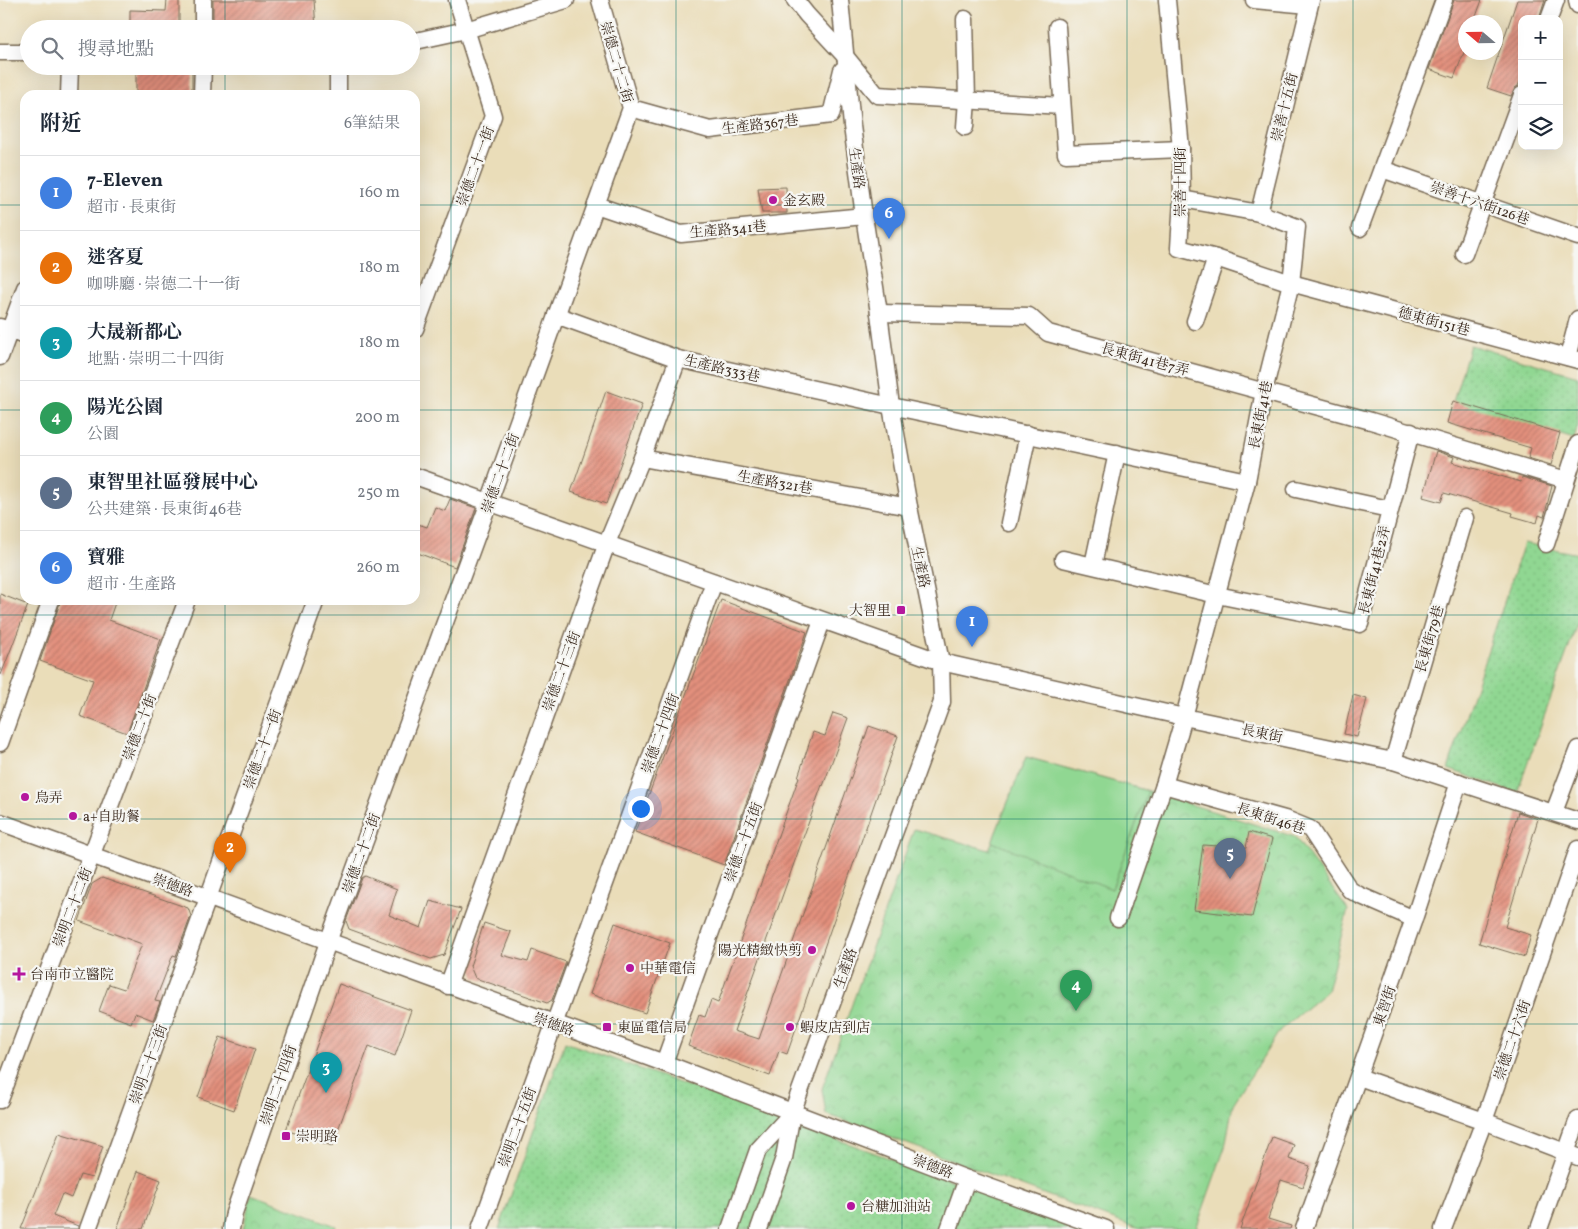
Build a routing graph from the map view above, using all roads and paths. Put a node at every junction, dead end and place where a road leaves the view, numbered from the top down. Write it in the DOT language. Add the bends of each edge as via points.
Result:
graph roads {
  1 [pos="203,0"];
  2 [pos="457,0"];
  3 [pos="566,0"];
  4 [pos="600,0"];
  5 [pos="795,0"];
  6 [pos="840,0"];
  7 [pos="1167,0"];
  8 [pos="1254,0"];
  9 [pos="1444,0"];
  10 [pos="1556,0"];
  11 [pos="1577,0"];
  12 [pos="1310,3"];
  13 [pos="1578,5"];
  14 [pos="1550,15"];
  15 [pos="965,19"];
  16 [pos="203,20"];
  17 [pos="1057,27"];
  18 [pos="466,30"];
  19 [pos="420,40"];
  20 [pos="0,52"];
  21 [pos="20,52"];
  22 [pos="845,56"];
  23 [pos="70,75"];
  24 [pos="202,75"];
  25 [pos="338,75"];
  26 [pos="70,90"];
  27 [pos="202,90"];
  28 [pos="338,90"];
  29 [pos="968,100"];
  30 [pos="1518,105"];
  31 [pos="1062,106"];
  32 [pos="631,108"];
  33 [pos="965,127"];
  34 [pos="1181,149"];
  35 [pos="1382,168"];
  36 [pos="1182,199"];
  37 [pos="1482,204"];
  38 [pos="596,205"];
  39 [pos="1259,213"];
  40 [pos="864,216"];
  41 [pos="1360,228"];
  42 [pos="1578,237"];
  43 [pos="1464,254"];
  44 [pos="1216,258"];
  45 [pos="1290,283"];
  46 [pos="20,305"];
  47 [pos="880,313"];
  48 [pos="420,315"];
  49 [pos="556,315"];
  50 [pos="1578,319"];
  51 [pos="1195,321"];
  52 [pos="12,331"];
  53 [pos="0,357"];
  54 [pos="1573,358"];
  55 [pos="678,359"];
  56 [pos="1264,391"];
  57 [pos="891,406"];
  58 [pos="1411,432"];
  59 [pos="1028,434"];
  60 [pos="1578,444"];
  61 [pos="1117,453"];
  62 [pos="642,458"];
  63 [pos="420,478"];
  64 [pos="1566,480"];
  65 [pos="1247,481"];
  66 [pos="1296,489"];
  67 [pos="489,502"];
  68 [pos="909,507"];
  69 [pos="1389,509"];
  70 [pos="1465,518"];
  71 [pos="1009,523"];
  72 [pos="607,543"];
  73 [pos="1546,544"];
  74 [pos="1063,559"];
  75 [pos="1093,565"];
  76 [pos="714,582"];
  77 [pos="1217,595"];
  78 [pos="49,605"];
  79 [pos="185,605"];
  80 [pos="314,605"];
  81 [pos="822,621"];
  82 [pos="941,662"];
  83 [pos="1184,717"];
  84 [pos="0,743"];
  85 [pos="1578,749"];
  86 [pos="1393,760"];
  87 [pos="1574,769"];
  88 [pos="1459,782"];
  89 [pos="1164,785"];
  90 [pos="1554,812"];
  91 [pos="1578,821"];
  92 [pos="0,822"];
  93 [pos="1578,849"];
  94 [pos="92,855"];
  95 [pos="208,898"];
  96 [pos="1118,918"];
  97 [pos="1414,919"];
  98 [pos="328,942"];
  99 [pos="448,986"];
  100 [pos="555,1024"];
  101 [pos="664,1063"];
  102 [pos="1359,1077"];
  103 [pos="0,1100"];
  104 [pos="792,1112"];
  105 [pos="1578,1119"];
  106 [pos="1484,1121"];
  107 [pos="1572,1155"];
  108 [pos="967,1179"];
  109 [pos="232,1221"];
  110 [pos="88,1229"];
  111 [pos="226,1229"];
  112 [pos="480,1229"];
  113 [pos="730,1229"];
  114 [pos="760,1229"];
  115 [pos="949,1229"];
  116 [pos="1106,1229"];
  117 [pos="1304,1229"];
  118 [pos="1443,1229"];
  119 [pos="1539,1229"];
  1 -- 16 [label="street"];
  2 -- 18 [label="street, 崇德二十一街"];
  3 -- 18 [label="street"];
  4 -- 32 [label="street, 崇德二十二街"];
  5 -- 22 [label="street"];
  6 -- 22 [label="street, 生產路"];
  7 -- 34 [label="street, 崇善十四街"];
  8 -- 12 [label="street"];
  9 -- 35 [label="street"];
  10 -- 14 [label="street"];
  11 -- 13 [label="street"];
  12 -- 39 [label="street, 崇善十五街"];
  15 -- 29 [label="street"];
  17 -- 31 [label="street"];
  18 -- 19 [label="street"];
  18 -- 48 [label="street, 崇德二十一街" via="493,116"];
  20 -- 21 [label="street"];
  22 -- 29 [label="street" via="878,95"];
  22 -- 32 [label="street, 生產路367巷" via="831,115 710,130"];
  22 -- 40 [label="street, 生產路"];
  23 -- 26 [label="street"];
  24 -- 27 [label="street"];
  25 -- 28 [label="street"];
  29 -- 31 [label="street"];
  29 -- 33 [label="street"];
  30 -- 37 [label="street"];
  31 -- 34 [label="street" via="1066,154"];
  32 -- 38 [label="street, 崇德二十二街"];
  34 -- 36 [label="street, 崇善十四街"];
  35 -- 37 [label="street, 崇善十六街126巷"];
  35 -- 41 [label="street"];
  36 -- 39 [label="street, 長東街41巷"];
  36 -- 44 [label="street, 崇善十四街" via="1179,248"];
  37 -- 42 [label="street, 崇善十六街126巷"];
  37 -- 43 [label="street"];
  38 -- 40 [label="street, 生產路341巷" via="681,234"];
  38 -- 49 [label="street, 崇德二十二街"];
  39 -- 45 [label="street, 長東街41巷" via="1297,227"];
  40 -- 47 [label="street, 生產路"];
  44 -- 45 [label="street, 崇善十四街"];
  44 -- 51 [label="street"];
  45 -- 54 [label="street, 德東街151巷"];
  45 -- 56 [label="street, 長東街41巷"];
  46 -- 52 [label="street"];
  47 -- 56 [label="street, 長東街41巷7弄" via="1029,316 1048,333"];
  47 -- 57 [label="street, 生產路"];
  49 -- 55 [label="street, 生產路333巷"];
  49 -- 67 [label="street, 崇德二十二街"];
  50 -- 54 [label="street"];
  52 -- 53 [label="street"];
  55 -- 57 [label="street, 生產路333巷"];
  55 -- 62 [label="street, 崇德二十三街"];
  56 -- 58 [label="street, 長東街41巷7弄"];
  56 -- 65 [label="street, 長東街41巷"];
  57 -- 59 [label="street, 生產路333巷"];
  57 -- 68 [label="street, 生產路"];
  58 -- 64 [label="street, 長東街41巷7弄"];
  58 -- 69 [label="street, 長東街41巷2弄"];
  59 -- 61 [label="street, 生產路333巷"];
  59 -- 71 [label="street"];
  60 -- 64 [label="street"];
  61 -- 65 [label="street, 生產路333巷"];
  61 -- 75 [label="street"];
  62 -- 68 [label="street, 生產路321巷"];
  62 -- 72 [label="street, 崇德二十三街"];
  63 -- 67 [label="street, 長東街"];
  64 -- 73 [label="street"];
  65 -- 77 [label="street, 長東街41巷"];
  66 -- 69 [label="street"];
  67 -- 72 [label="street, 長東街"];
  67 -- 98 [label="street, 崇德二十二街"];
  68 -- 82 [label="street, 生產路"];
  69 -- 77 [label="street, 長東街41巷2弄" via="1360,624"];
  70 -- 86 [label="street, 長東街79巷"];
  72 -- 76 [label="street, 長東街"];
  72 -- 99 [label="street, 崇德二十三街"];
  74 -- 75 [label="street"];
  75 -- 77 [label="street"];
  76 -- 81 [label="street, 長東街"];
  76 -- 100 [label="street, 崇德二十四街"];
  77 -- 83 [label="street, 長東街41巷"];
  78 -- 84 [label="street"];
  79 -- 94 [label="street, 崇德二十街"];
  80 -- 95 [label="street, 崇德二十一街"];
  81 -- 82 [label="street, 長東街"];
  81 -- 101 [label="street, 崇德二十五街"];
  82 -- 83 [label="street, 長東街"];
  82 -- 104 [label="street, 生產路" via="942,702"];
  83 -- 86 [label="street, 長東街"];
  83 -- 89 [label="street"];
  85 -- 87 [label="street"];
  86 -- 88 [label="street, 長東街"];
  87 -- 90 [label="street"];
  88 -- 90 [label="street, 長東街"];
  88 -- 97 [label="street, 東智街"];
  89 -- 96 [label="street"];
  89 -- 97 [label="street, 長東街46巷" via="1310,829 1350,890"];
  90 -- 91 [label="street, 長東街"];
  92 -- 94 [label="street, 崇德路"];
  93 -- 106 [label="street, 崇德二十六街"];
  94 -- 95 [label="street, 崇德路"];
  94 -- 103 [label="street, 崇明二十二街"];
  95 -- 98 [label="street, 崇德路"];
  95 -- 110 [label="street, 崇明二十三街"];
  97 -- 102 [label="street, 東智街"];
  98 -- 99 [label="street, 崇德路"];
  98 -- 109 [label="street, 崇明二十四街"];
  99 -- 100 [label="street, 崇德路"];
  100 -- 101 [label="street, 崇德路"];
  100 -- 112 [label="street, 崇明二十五街"];
  101 -- 104 [label="street, 崇德路"];
  102 -- 106 [label="street"];
  102 -- 117 [label="street, 東智街"];
  104 -- 108 [label="street, 崇德路"];
  104 -- 113 [label="street, 生產路" via="758,1150"];
  104 -- 114 [label="street, 生產路" via="784,1158"];
  105 -- 107 [label="street"];
  106 -- 107 [label="street"];
  106 -- 118 [label="street, 崇德二十六街"];
  107 -- 119 [label="street"];
  108 -- 115 [label="street"];
  108 -- 116 [label="street, 崇德路"];
  109 -- 111 [label="street, 崇明二十四街"];
}
